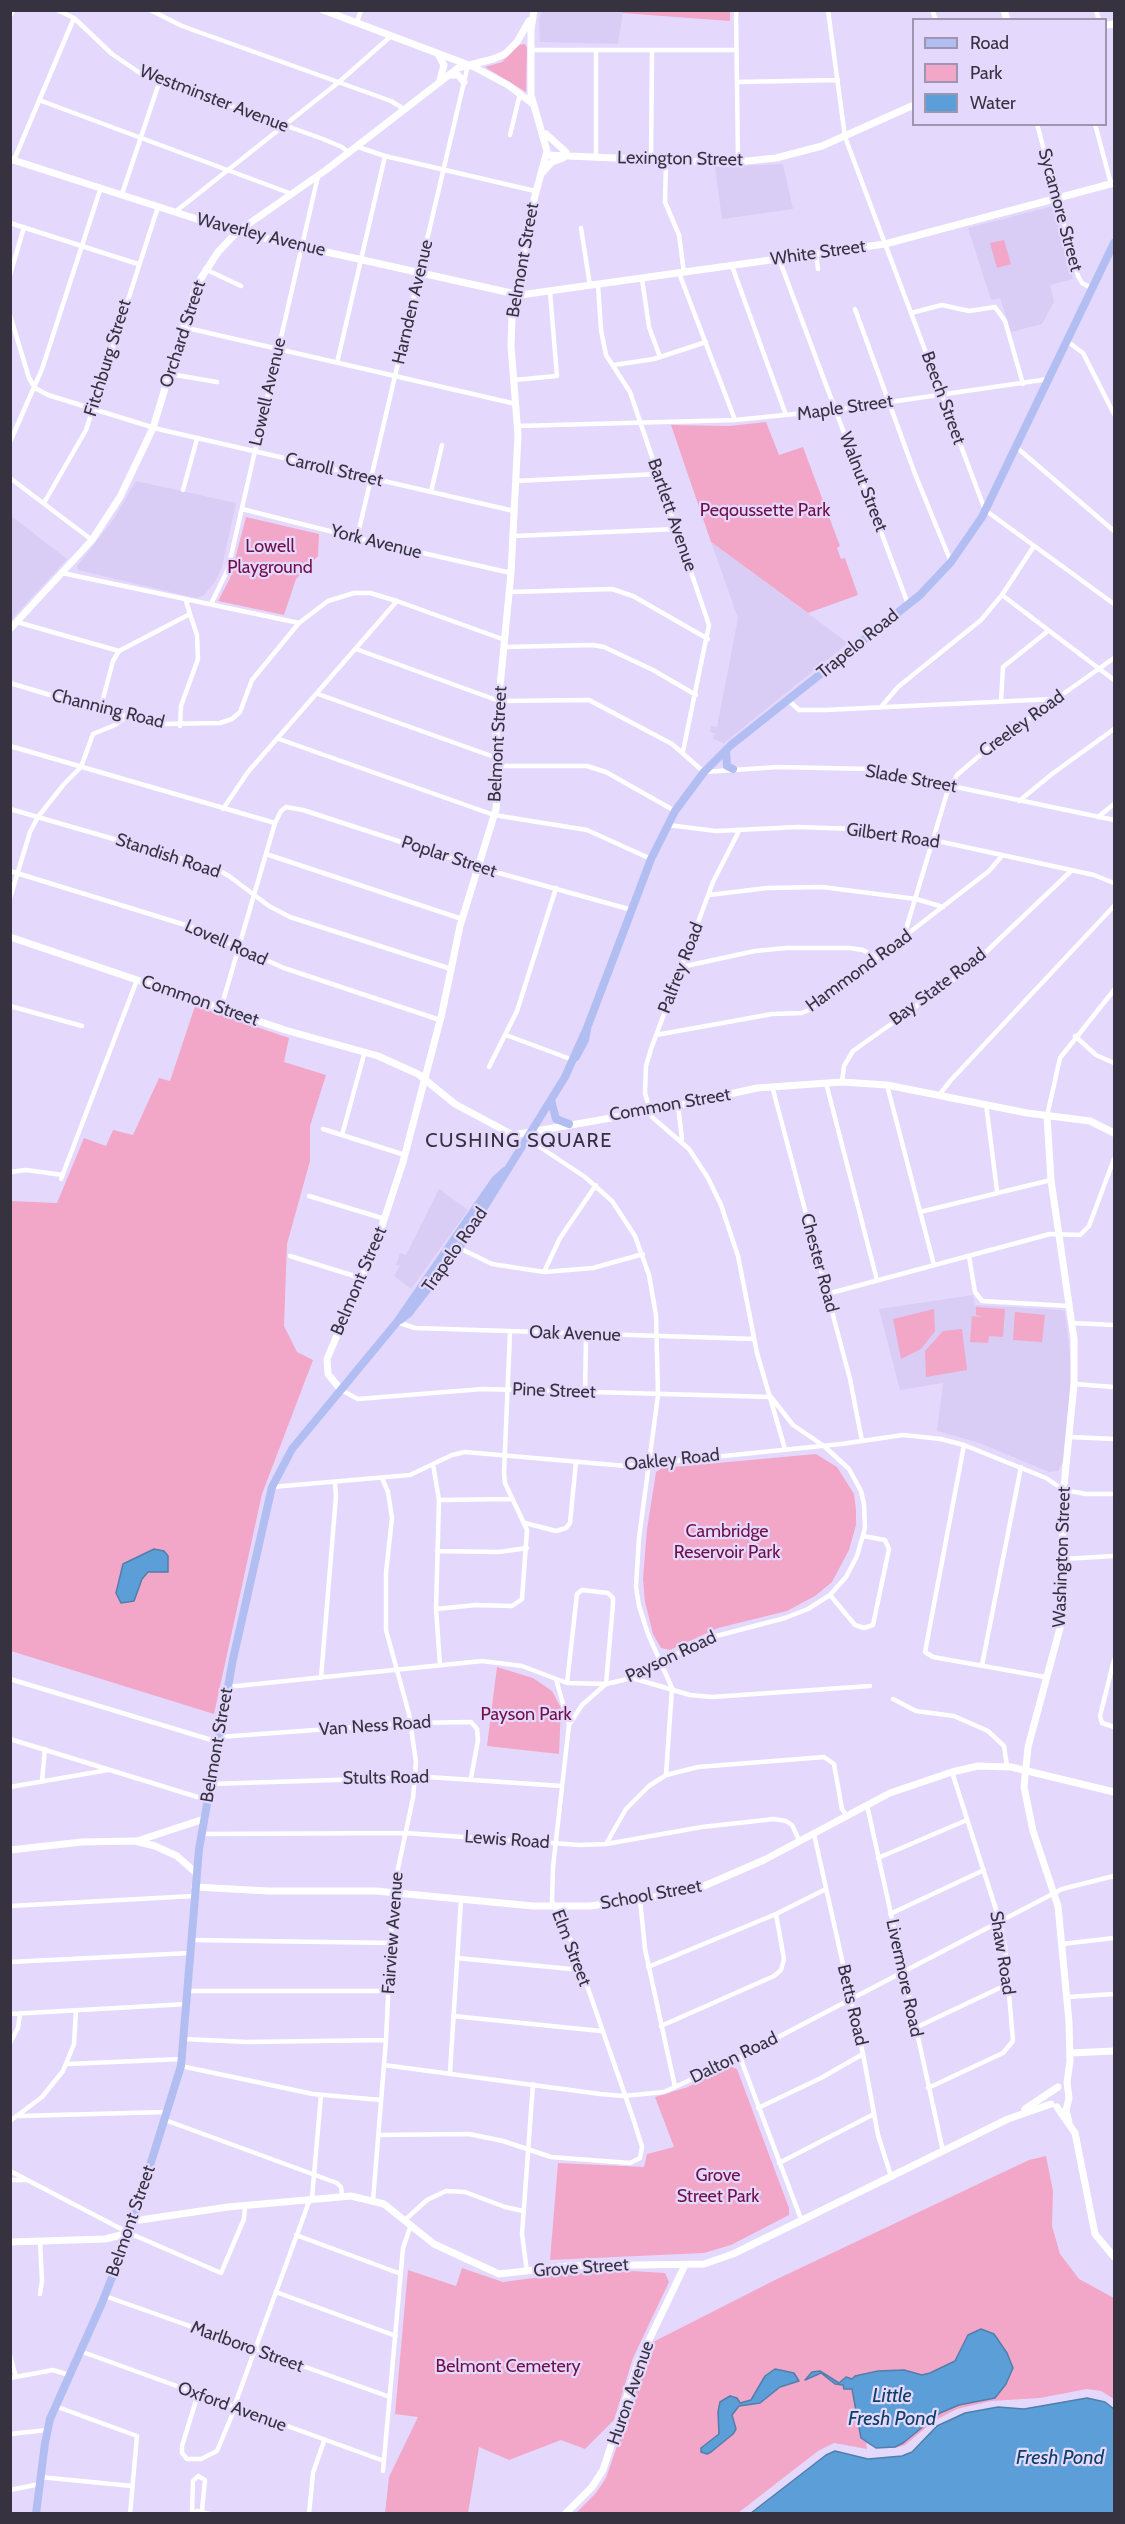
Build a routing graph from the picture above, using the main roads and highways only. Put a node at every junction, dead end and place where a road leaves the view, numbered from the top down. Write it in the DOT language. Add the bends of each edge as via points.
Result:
graph roads {
  1 [pos="1114,243"];
  2 [pos="726,750"];
  3 [pos="733,769"];
  4 [pos="552,1099"];
  5 [pos="569,1124"];
  6 [pos="341,1390"];
  7 [pos="36,2514"];
  1 -- 2 [label="main road, Trapelo Road" via="985,510 951,562 908,604"];
  2 -- 3 [label="main road" via="727,766"];
  2 -- 4 [label="main road, Trapelo Road" via="704,772 668,825 587,1028"];
  4 -- 5 [label="main road" via="554,1117"];
  4 -- 6 [label="main road, Trapelo Road" via="495,1180 456,1246"];
  6 -- 7 [label="main road, Belmont Street" via="292,1449 272,1487 227,1687 207,1800 196,1873 181,2062 129,2233 47,2430"];
}
